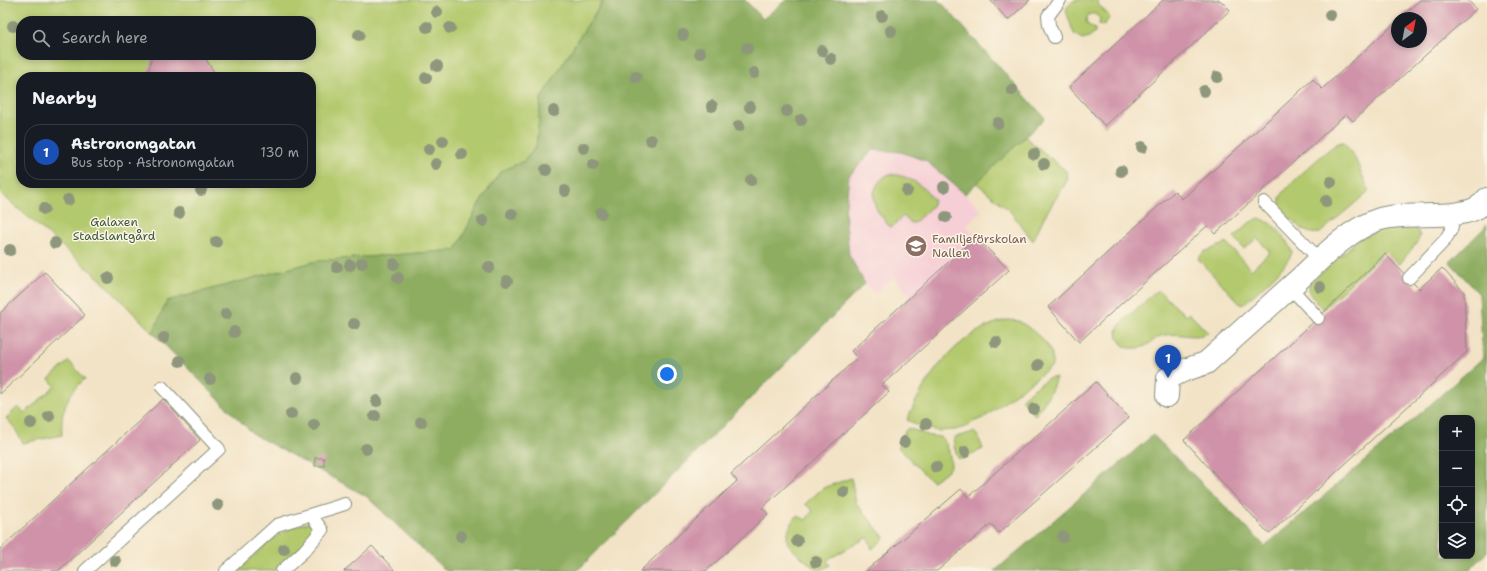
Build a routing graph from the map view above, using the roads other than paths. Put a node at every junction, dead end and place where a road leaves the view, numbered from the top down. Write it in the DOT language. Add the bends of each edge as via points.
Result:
graph roads {
  1 [pos="1060,0"];
  2 [pos="1054,37"];
  3 [pos="1487,198"];
  4 [pos="1264,202"];
  5 [pos="1455,213"];
  6 [pos="1320,260"];
  7 [pos="1409,278"];
  8 [pos="1290,287"];
  9 [pos="1318,318"];
  10 [pos="162,387"];
  11 [pos="1167,396"];
  12 [pos="345,504"];
  13 [pos="311,515"];
  14 [pos="85,571"];
  15 [pos="226,571"];
  16 [pos="282,571"];
  1 -- 2 [label="lane" via="1048,16"];
  3 -- 5 [label="street" via="1481,206 1469,212"];
  4 -- 6 [label="lane"];
  5 -- 6 [label="street" via="1397,216 1378,220 1361,228"];
  5 -- 7 [label="lane" via="1451,230 1445,240"];
  6 -- 8 [label="street"];
  8 -- 9 [label="lane"];
  8 -- 11 [label="street" via="1206,363 1168,378"];
  10 -- 14 [label="lane" via="219,449"];
  12 -- 13 [label="lane"];
  13 -- 15 [label="lane" via="277,525"];
  13 -- 16 [label="lane" via="322,530"];
}
